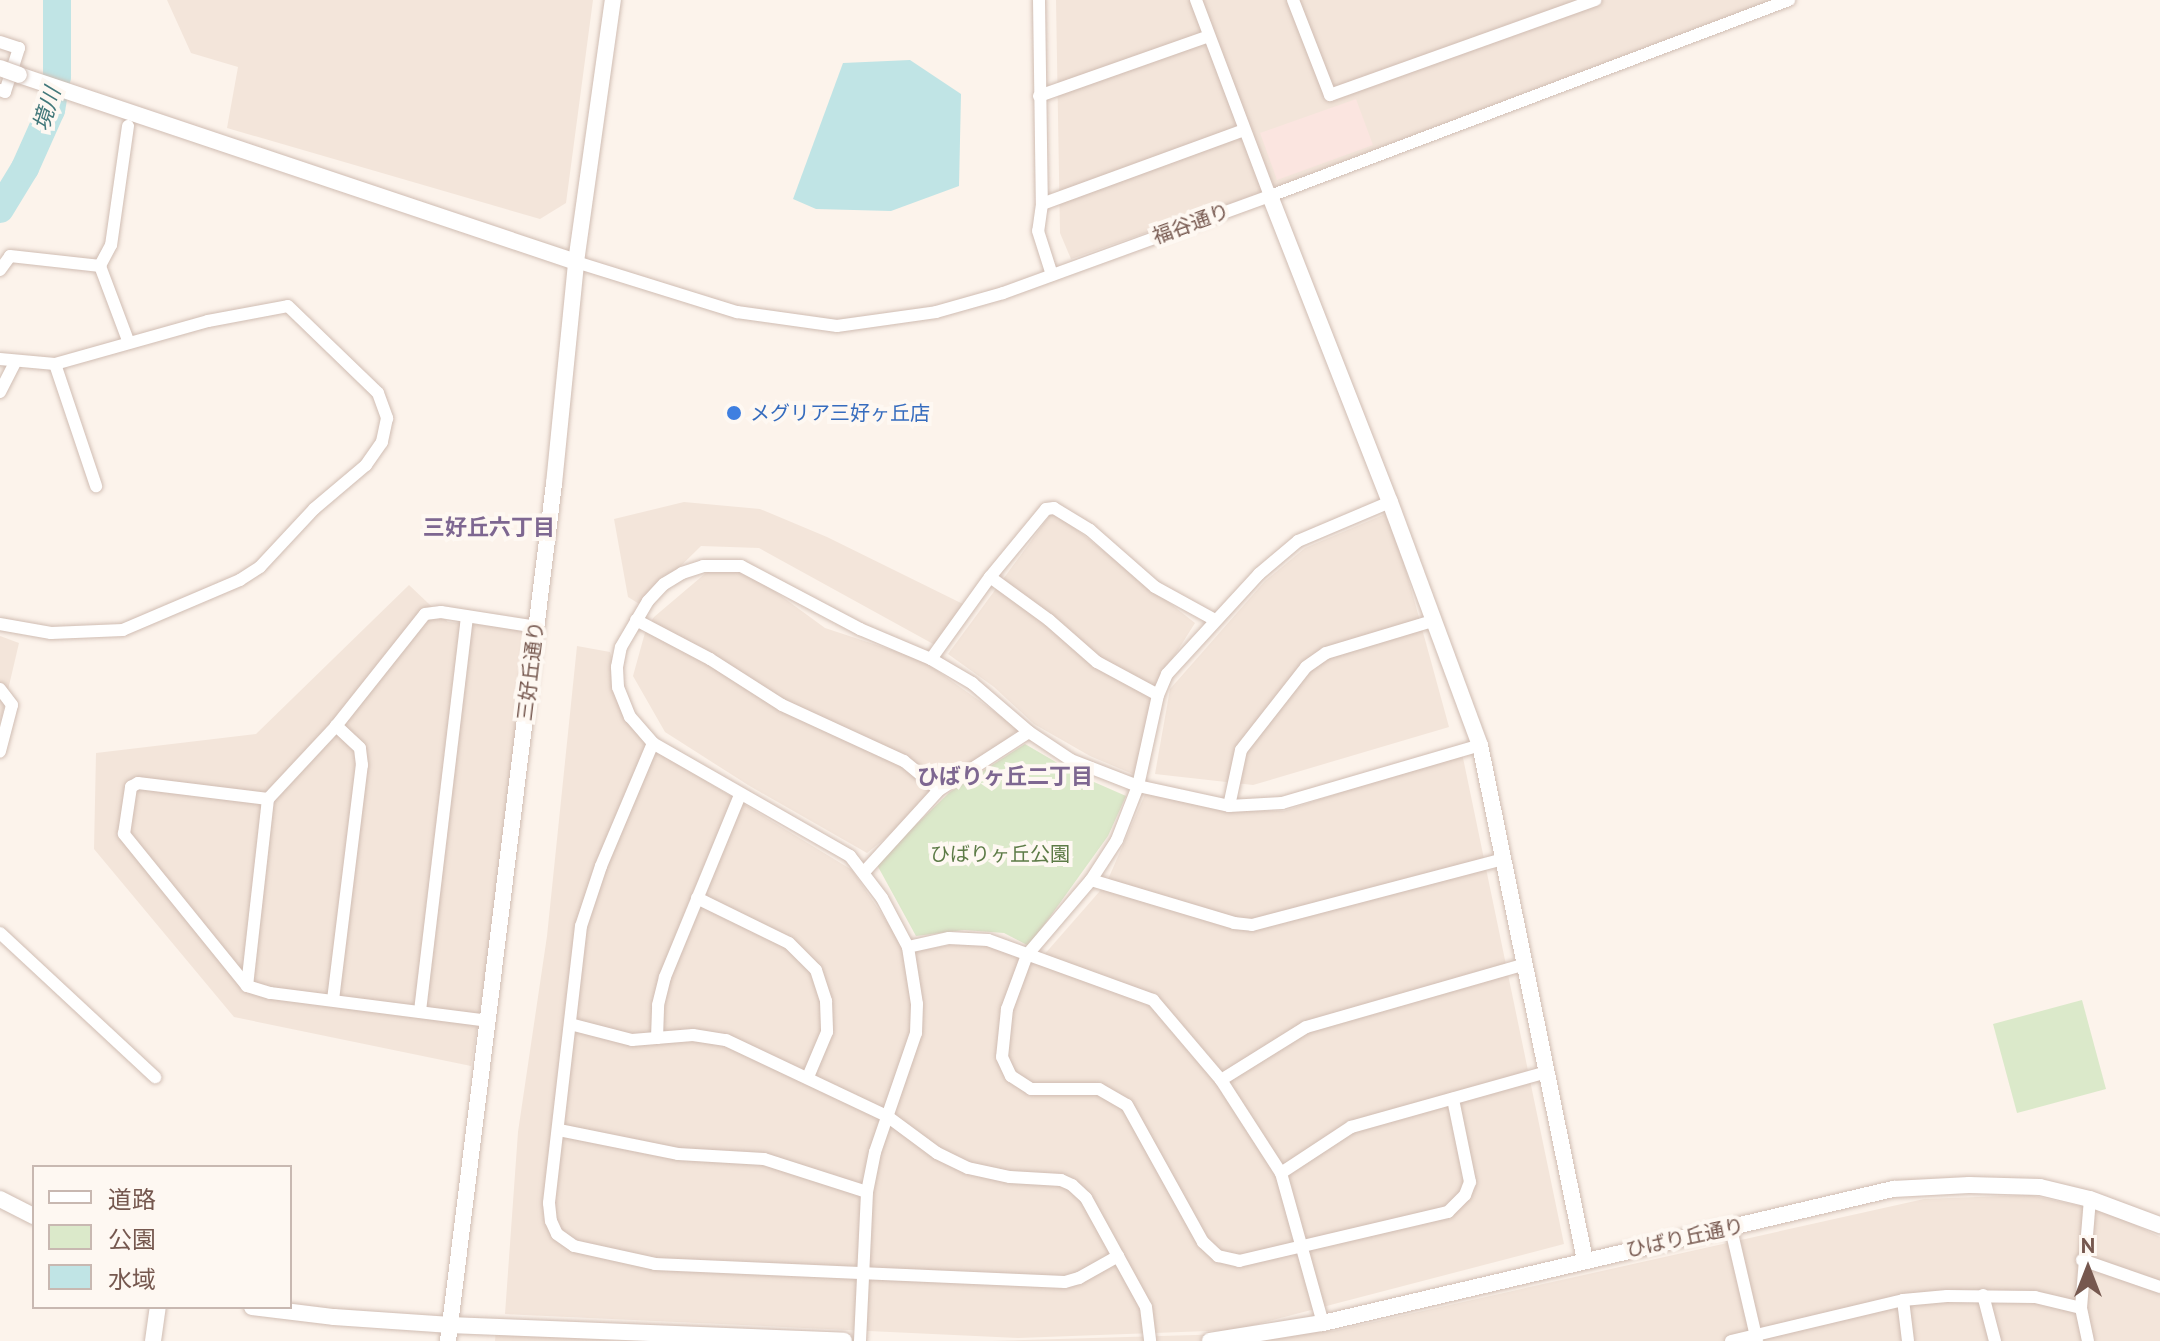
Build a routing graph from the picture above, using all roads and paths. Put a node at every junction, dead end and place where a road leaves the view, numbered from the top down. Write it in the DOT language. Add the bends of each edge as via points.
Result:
graph roads {
  1 [pos="613,0"];
  2 [pos="1039,0"];
  3 [pos="1196,0"];
  4 [pos="1595,0"];
  5 [pos="1789,0"];
  6 [pos="1298,2"];
  7 [pos="1575,4"];
  8 [pos="1209,36"];
  9 [pos="0,42"];
  10 [pos="0,68"];
  11 [pos="0,90"];
  12 [pos="1039,96"];
  13 [pos="128,126"];
  14 [pos="1244,130"];
  15 [pos="1270,196"];
  16 [pos="1042,204"];
  17 [pos="576,262"];
  18 [pos="100,266"];
  19 [pos="0,270"];
  20 [pos="1052,275"];
  21 [pos="129,343"];
  22 [pos="0,359"];
  23 [pos="15,362"];
  24 [pos="55,364"];
  25 [pos="0,392"];
  26 [pos="96,486"];
  27 [pos="1390,502"];
  28 [pos="990,577"];
  29 [pos="467,617"];
  30 [pos="636,620"];
  31 [pos="1215,620"];
  32 [pos="1433,621"];
  33 [pos="0,624"];
  34 [pos="537,627"];
  35 [pos="931,659"];
  36 [pos="0,689"];
  37 [pos="1158,695"];
  38 [pos="336,726"];
  39 [pos="1029,732"];
  40 [pos="653,743"];
  41 [pos="1480,745"];
  42 [pos="0,751"];
  43 [pos="1138,786"];
  44 [pos="939,790"];
  45 [pos="740,795"];
  46 [pos="268,799"];
  47 [pos="1229,806"];
  48 [pos="1503,859"];
  49 [pos="865,871"];
  50 [pos="1091,880"];
  51 [pos="697,898"];
  52 [pos="0,933"];
  53 [pos="908,947"];
  54 [pos="1027,955"];
  55 [pos="1525,964"];
  56 [pos="247,986"];
  57 [pos="333,1000"];
  58 [pos="420,1011"];
  59 [pos="489,1021"];
  60 [pos="570,1024"];
  61 [pos="657,1038"];
  62 [pos="1547,1072"];
  63 [pos="155,1077"];
  64 [pos="808,1077"];
  65 [pos="1221,1080"];
  66 [pos="1453,1099"];
  67 [pos="887,1116"];
  68 [pos="559,1130"];
  69 [pos="1281,1173"];
  70 [pos="867,1192"];
  71 [pos="0,1199"];
  72 [pos="2090,1199"];
  73 [pos="32,1215"];
  74 [pos="2160,1225"];
  75 [pos="1731,1229"];
  76 [pos="1304,1247"];
  77 [pos="1118,1256"];
  78 [pos="1585,1260"];
  79 [pos="2082,1260"];
  80 [pos="864,1274"];
  81 [pos="2160,1287"];
  82 [pos="1983,1295"];
  83 [pos="1903,1300"];
  84 [pos="2081,1308"];
  85 [pos="158,1309"];
  86 [pos="268,1309"];
  87 [pos="1323,1323"];
  88 [pos="450,1333"];
  89 [pos="1757,1338"];
  90 [pos="153,1341"];
  91 [pos="844,1341"];
  92 [pos="860,1341"];
  93 [pos="1150,1341"];
  94 [pos="1210,1341"];
  95 [pos="1731,1341"];
  96 [pos="1908,1341"];
  97 [pos="1995,1341"];
  98 [pos="2088,1341"];
  1 -- 17 [label="street, 三好丘通り"];
  2 -- 12 [label="street"];
  3 -- 8 [label="street"];
  4 -- 7 [label="street"];
  5 -- 15 [label="street, 福谷通り"];
  6 -- 7 [label="street" via="1330,95"];
  8 -- 12 [label="street"];
  8 -- 14 [label="street"];
  9 -- 11 [label="street" via="19,48 5,92"];
  10 -- 17 [label="street, bridge"];
  12 -- 16 [label="street"];
  13 -- 18 [label="street" via="111,245"];
  14 -- 15 [label="street"];
  14 -- 16 [label="street"];
  15 -- 20 [label="street, 福谷通り"];
  15 -- 27 [label="street"];
  16 -- 20 [label="street" via="1038,231"];
  17 -- 20 [label="street, 福谷通り" via="737,312 837,326 936,312"];
  17 -- 34 [label="street, 三好丘通り"];
  18 -- 19 [label="street" via="10,256"];
  18 -- 21 [label="street"];
  21 -- 24 [label="street"];
  21 -- 33 [label="street" via="288,306 378,393 387,418 382,442 366,465 314,509 260,567 216,592 123,630 51,633"];
  22 -- 23 [label="street"];
  23 -- 24 [label="street"];
  23 -- 25 [label="street"];
  24 -- 26 [label="street"];
  27 -- 31 [label="street" via="1298,541"];
  27 -- 32 [label="street"];
  28 -- 31 [label="street" via="1046,509 1054,508 1090,530 1155,587"];
  28 -- 35 [label="street"];
  28 -- 37 [label="street" via="1097,662"];
  29 -- 34 [label="street"];
  29 -- 38 [label="street" via="425,614"];
  29 -- 58 [label="street"];
  30 -- 35 [label="street" via="656,593 682,573 703,566 741,566 860,629"];
  30 -- 40 [label="street" via="621,647 618,687 630,717"];
  30 -- 44 [label="street" via="782,705 904,761"];
  31 -- 37 [label="street" via="1167,674"];
  32 -- 41 [label="street"];
  32 -- 47 [label="street" via="1326,653 1306,667 1241,750"];
  34 -- 59 [label="street, 三好丘通り"];
  35 -- 39 [label="street" via="972,683"];
  36 -- 42 [label="street" via="12,705"];
  37 -- 43 [label="street"];
  38 -- 46 [label="street"];
  38 -- 57 [label="street" via="360,748 362,765"];
  39 -- 43 [label="street" via="1071,760"];
  39 -- 44 [label="street"];
  40 -- 45 [label="street"];
  40 -- 60 [label="street" via="581,926"];
  41 -- 47 [label="street" via="1282,803"];
  41 -- 48 [label="street"];
  43 -- 47 [label="street"];
  43 -- 50 [label="street" via="1111,851"];
  44 -- 49 [label="street"];
  45 -- 49 [label="street" via="827,840"];
  45 -- 51 [label="street"];
  46 -- 56 [label="street"];
  46 -- 56 [label="street" via="138,783 131,787 124,834"];
  48 -- 50 [label="street" via="1252,925"];
  48 -- 55 [label="street"];
  49 -- 53 [label="street"];
  50 -- 54 [label="street"];
  51 -- 61 [label="street" via="660,993"];
  51 -- 64 [label="street" via="789,943 816,970 826,1001 827,1032"];
  52 -- 63 [label="street"];
  53 -- 54 [label="street" via="966,937"];
  53 -- 67 [label="street" via="916,1033"];
  54 -- 65 [label="street" via="1153,1000"];
  54 -- 76 [label="street" via="1007,1009 1002,1057 1011,1076 1031,1089 1099,1089 1127,1105 1198,1234 1218,1256 1239,1261"];
  55 -- 62 [label="street"];
  55 -- 65 [label="street" via="1306,1027"];
  56 -- 57 [label="street"];
  57 -- 58 [label="street"];
  58 -- 59 [label="street"];
  59 -- 88 [label="street, 三好丘通り"];
  60 -- 61 [label="street" via="632,1040"];
  60 -- 68 [label="street"];
  61 -- 64 [label="street" via="693,1035 726,1040"];
  62 -- 66 [label="street"];
  62 -- 78 [label="street"];
  64 -- 67 [label="street"];
  65 -- 69 [label="street"];
  66 -- 69 [label="street" via="1351,1127"];
  66 -- 76 [label="street" via="1470,1176 1458,1203 1437,1215"];
  67 -- 70 [label="street"];
  67 -- 77 [label="street" via="937,1153 968,1168 1072,1185 1086,1198"];
  68 -- 70 [label="street" via="678,1154 764,1159"];
  68 -- 80 [label="street" via="549,1214 557,1234 574,1246 655,1264"];
  69 -- 76 [label="street"];
  70 -- 80 [label="street"];
  71 -- 73 [label="street"];
  72 -- 74 [label="street, ひばり丘通り"];
  72 -- 75 [label="street, ひばり丘通り" via="2040,1187 1893,1189"];
  72 -- 79 [label="street"];
  75 -- 78 [label="street, ひばり丘通り"];
  75 -- 89 [label="street"];
  76 -- 87 [label="street"];
  77 -- 80 [label="street" via="1065,1282"];
  77 -- 93 [label="street" via="1148,1311"];
  78 -- 87 [label="street, ひばり丘通り"];
  79 -- 81 [label="street"];
  79 -- 84 [label="street"];
  80 -- 92 [label="street"];
  82 -- 83 [label="street"];
  82 -- 84 [label="street" via="2035,1297"];
  82 -- 97 [label="street"];
  83 -- 89 [label="street"];
  83 -- 96 [label="street"];
  84 -- 98 [label="street"];
  85 -- 90 [label="street"];
  86 -- 88 [label="street"];
  87 -- 94 [label="street, ひばり丘通り"];
  88 -- 91 [label="street"];
  89 -- 95 [label="street"];
}
